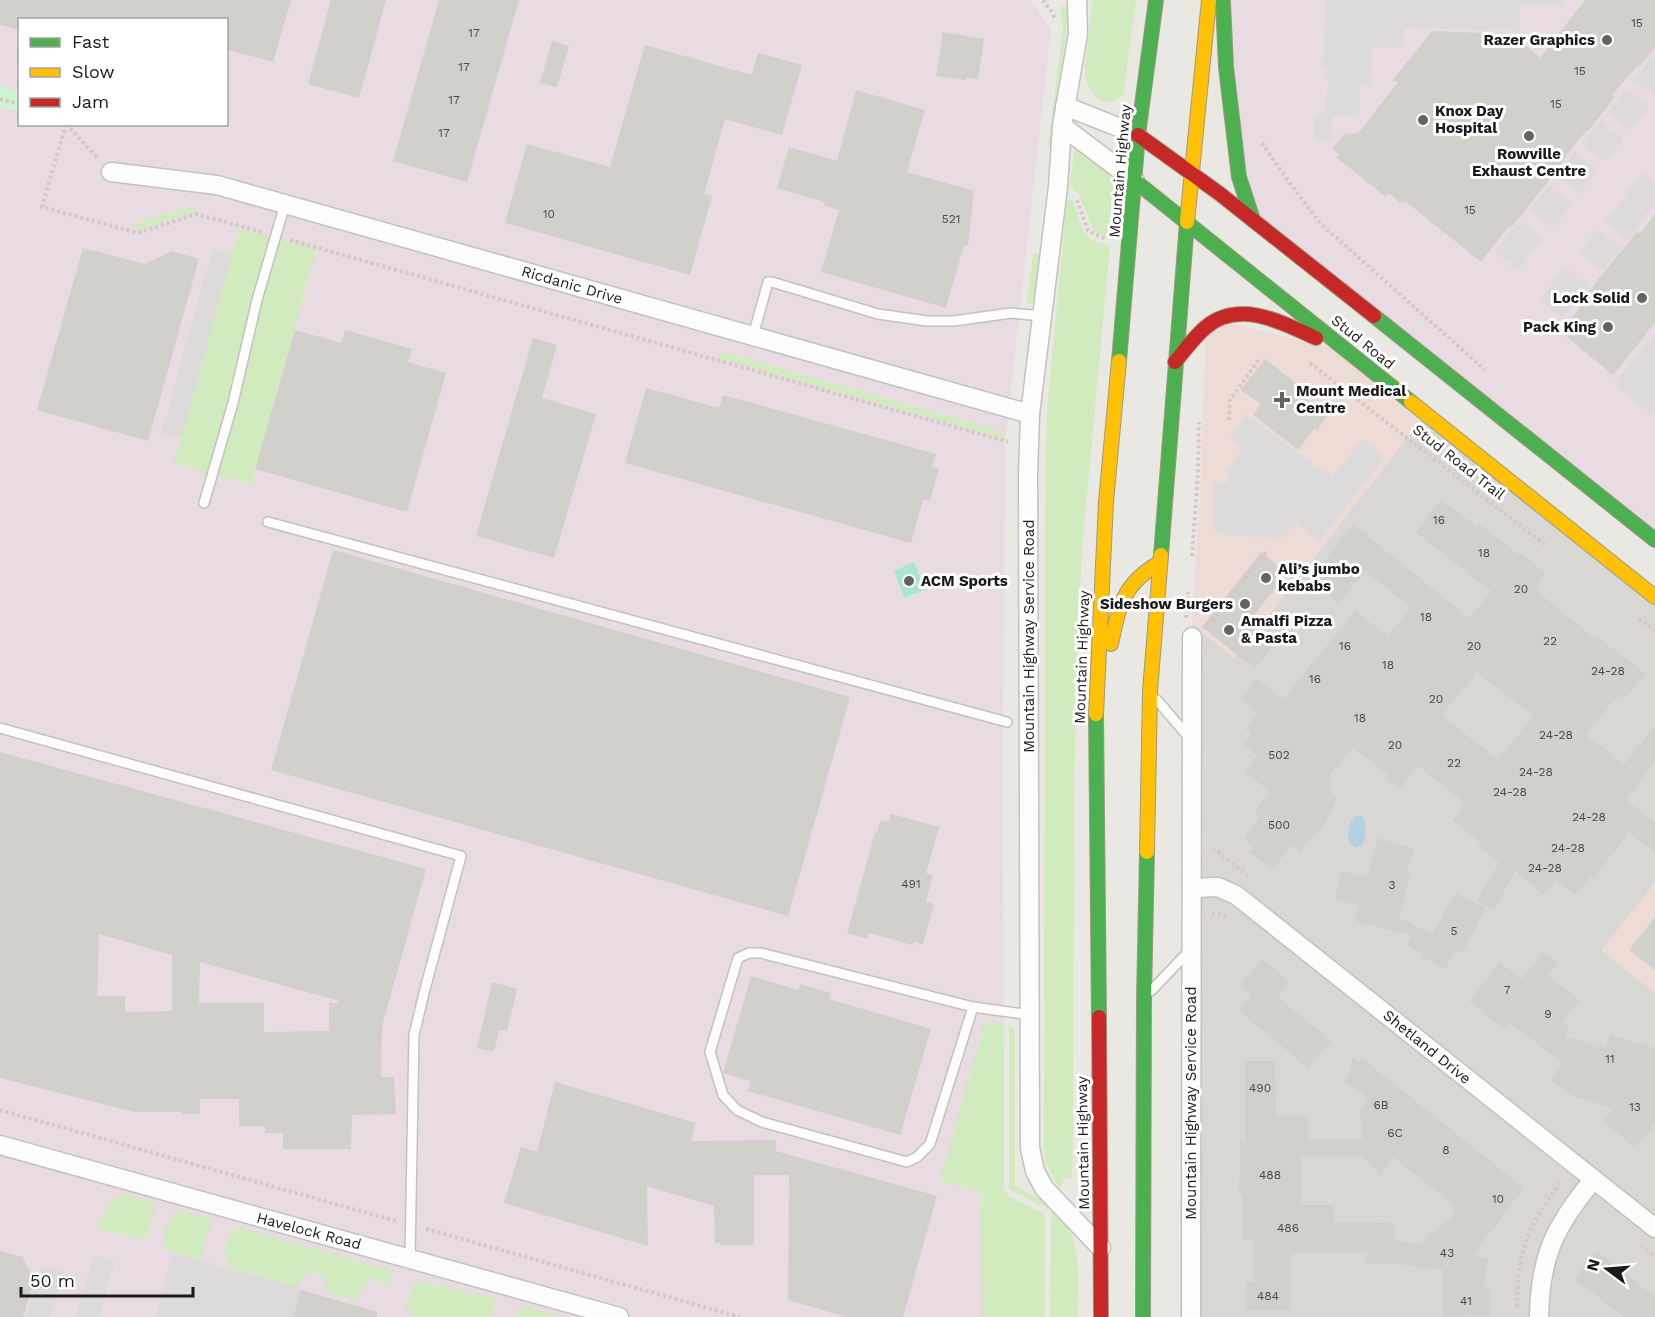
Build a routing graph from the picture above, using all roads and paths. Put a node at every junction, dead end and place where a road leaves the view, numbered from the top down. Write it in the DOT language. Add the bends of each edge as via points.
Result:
graph roads {
  1 [pos="1077,0"];
  2 [pos="1156,0"];
  3 [pos="1209,0"];
  4 [pos="1223,0"];
  5 [pos="0,99"];
  6 [pos="18,104"];
  7 [pos="1065,106"];
  8 [pos="65,126"];
  9 [pos="68,126"];
  10 [pos="1062,126"];
  11 [pos="1138,135"];
  12 [pos="1264,147"];
  13 [pos="111,172"];
  14 [pos="1191,173"];
  15 [pos="1135,181"];
  16 [pos="1077,197"];
  17 [pos="285,204"];
  18 [pos="1254,220"];
  19 [pos="1187,223"];
  20 [pos="276,236"];
  21 [pos="1109,241"];
  22 [pos="1043,316"];
  23 [pos="753,336"];
  24 [pos="1348,352"];
  25 [pos="1260,358"];
  26 [pos="1175,362"];
  27 [pos="1310,362"];
  28 [pos="1486,370"];
  29 [pos="1453,381"];
  30 [pos="1448,398"];
  31 [pos="1030,414"];
  32 [pos="1199,417"];
  33 [pos="1229,420"];
  34 [pos="1456,421"];
  35 [pos="1008,442"];
  36 [pos="1473,450"];
  37 [pos="204,503"];
  38 [pos="268,522"];
  39 [pos="1655,540"];
  40 [pos="1267,550"];
  41 [pos="1552,551"];
  42 [pos="1192,556"];
  43 [pos="1159,563"];
  44 [pos="1655,597"];
  45 [pos="1186,617"];
  46 [pos="1638,618"];
  47 [pos="1196,630"];
  48 [pos="1655,631"];
  49 [pos="1150,691"];
  50 [pos="1096,704"];
  51 [pos="1007,722"];
  52 [pos="0,728"];
  53 [pos="1192,741"];
  54 [pos="1192,888"];
  55 [pos="1191,949"];
  56 [pos="1144,998"];
  57 [pos="973,1007"];
  58 [pos="1030,1015"];
  59 [pos="0,1110"];
  60 [pos="0,1145"];
  61 [pos="1593,1180"];
  62 [pos="411,1225"];
  63 [pos="1655,1228"];
  64 [pos="1101,1248"];
  65 [pos="410,1258"];
  66 [pos="618,1317"];
  67 [pos="740,1317"];
  68 [pos="1101,1317"];
  69 [pos="1143,1317"];
  70 [pos="1191,1317"];
  71 [pos="1539,1317"];
  1 -- 7 [label="street, Mountain Highway Service Road" via="1078,34"];
  2 -- 11 [label="main road, Mountain Highway"];
  3 -- 14 [label="main road"];
  4 -- 18 [label="main road" via="1226,67 1239,177"];
  5 -- 6 [label="path"];
  7 -- 10 [label="street, Mountain Highway Service Road"];
  7 -- 11 [label="street"];
  8 -- 20 [label="path" via="42,207 138,233 196,214"];
  9 -- 13 [label="path"];
  10 -- 15 [label="street"];
  10 -- 22 [label="street, Mountain Highway Service Road"];
  11 -- 14 [label="main road, Stud Road"];
  11 -- 15 [label="main road, Mountain Highway"];
  12 -- 28 [label="path" via="1321,224"];
  13 -- 17 [label="street, Ricdanic Drive" via="217,185"];
  14 -- 18 [label="main road, Stud Road"];
  14 -- 19 [label="main road"];
  15 -- 19 [label="main road, Stud Road"];
  15 -- 50 [label="main road, Mountain Highway" via="1106,502"];
  16 -- 21 [label="path" via="1088,231"];
  17 -- 20 [label="lane"];
  17 -- 23 [label="street, Ricdanic Drive"];
  18 -- 29 [label="main road, Stud Road"];
  19 -- 24 [label="main road, Stud Road"];
  19 -- 26 [label="main road"];
  20 -- 35 [label="path"];
  20 -- 37 [label="lane"];
  22 -- 23 [label="lane" via="1011,313 927,321 878,314 768,282"];
  22 -- 31 [label="street, Mountain Highway Service Road"];
  23 -- 31 [label="street, Ricdanic Drive"];
  24 -- 26 [label="main road" via="1269,318 1244,314 1209,324"];
  24 -- 36 [label="main road, Stud Road"];
  25 -- 33 [label="path" via="1230,400"];
  26 -- 43 [label="main road"];
  27 -- 41 [label="path, Stud Road Trail"];
  29 -- 30 [label="main road"];
  29 -- 39 [label="main road, Stud Road"];
  31 -- 58 [label="street, Mountain Highway Service Road"];
  32 -- 42 [label="path"];
  34 -- 36 [label="main road"];
  36 -- 44 [label="main road, Stud Road"];
  38 -- 51 [label="lane"];
  40 -- 47 [label="path"];
  43 -- 49 [label="main road"];
  43 -- 50 [label="main road" via="1140,574 1126,591"];
  45 -- 47 [label="path"];
  46 -- 48 [label="path"];
  47 -- 53 [label="street, Mountain Highway Service Road"];
  49 -- 53 [label="lane"];
  49 -- 56 [label="main road"];
  50 -- 64 [label="main road, Mountain Highway"];
  52 -- 62 [label="lane" via="461,856 414,1035"];
  53 -- 54 [label="street, Mountain Highway Service Road"];
  54 -- 55 [label="street, Mountain Highway Service Road"];
  54 -- 61 [label="street, Shetland Drive" via="1218,887 1236,895"];
  55 -- 56 [label="lane"];
  55 -- 70 [label="street, Mountain Highway Service Road"];
  56 -- 69 [label="main road"];
  57 -- 57 [label="lane" via="930,1144 907,1162 762,1122 737,1110 723,1095 710,1052 738,958 749,953"];
  57 -- 58 [label="lane"];
  58 -- 64 [label="street, Mountain Highway Service Road" via="1029,1148 1035,1171 1044,1188"];
  59 -- 62 [label="path"];
  60 -- 65 [label="street, Havelock Road"];
  61 -- 63 [label="street, Shetland Drive"];
  61 -- 71 [label="street" via="1563,1219 1550,1248 1542,1275"];
  62 -- 65 [label="lane"];
  62 -- 67 [label="path"];
  64 -- 68 [label="main road, Mountain Highway"];
  65 -- 66 [label="street, Havelock Road"];
}
